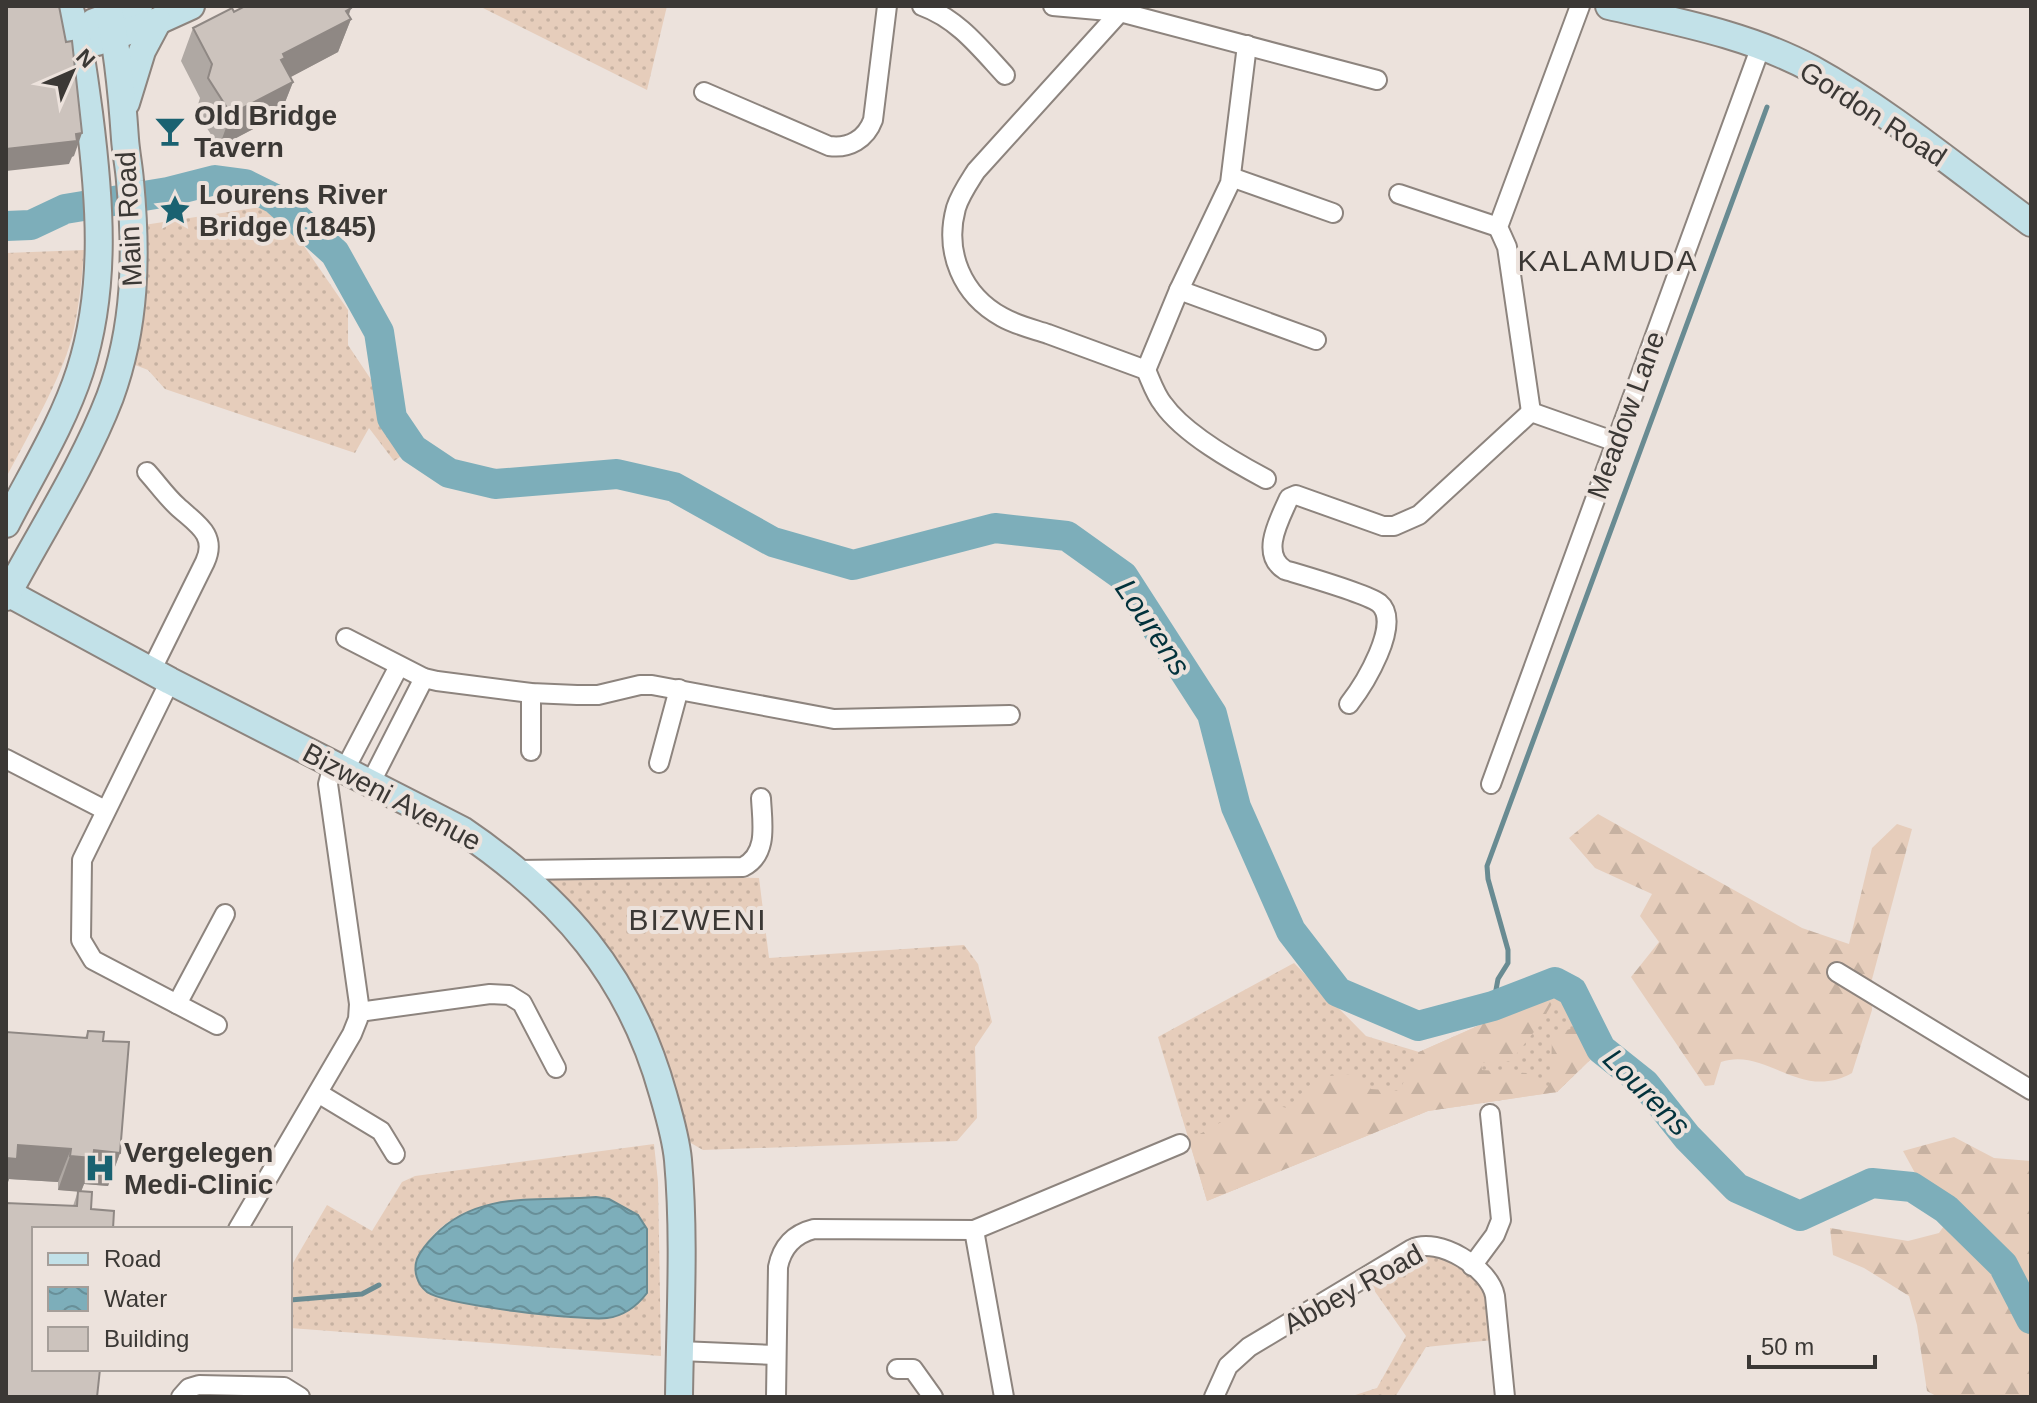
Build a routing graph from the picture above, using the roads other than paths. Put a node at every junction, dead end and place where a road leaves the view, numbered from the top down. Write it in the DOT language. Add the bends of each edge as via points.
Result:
graph roads {
  1 [pos="191,6"];
  2 [pos="887,6"];
  3 [pos="922,6"];
  4 [pos="1053,6"];
  5 [pos="1580,6"];
  6 [pos="1609,6"];
  7 [pos="1120,9"];
  8 [pos="148,13"];
  9 [pos="111,20"];
  10 [pos="75,27"];
  11 [pos="1247,45"];
  12 [pos="1761,46"];
  13 [pos="1005,75"];
  14 [pos="1377,80"];
  15 [pos="704,92"];
  16 [pos="125,107"];
  17 [pos="1231,177"];
  18 [pos="1399,194"];
  19 [pos="1333,213"];
  20 [pos="2031,223"];
  21 [pos="1498,227"];
  22 [pos="1179,290"];
  23 [pos="1316,340"];
  24 [pos="1146,370"];
  25 [pos="1531,412"];
  26 [pos="1616,442"];
  27 [pos="147,472"];
  28 [pos="1266,479"];
  29 [pos="6,524"];
  30 [pos="7,594"];
  31 [pos="346,638"];
  32 [pos="399,666"];
  33 [pos="160,676"];
  34 [pos="424,678"];
  35 [pos="679,689"];
  36 [pos="531,693"];
  37 [pos="1349,704"];
  38 [pos="1010,715"];
  39 [pos="531,751"];
  40 [pos="6,759"];
  41 [pos="659,763"];
  42 [pos="338,768"];
  43 [pos="370,784"];
  44 [pos="1491,784"];
  45 [pos="761,798"];
  46 [pos="105,810"];
  47 [pos="518,870"];
  48 [pos="225,914"];
  49 [pos="1837,972"];
  50 [pos="177,1004"];
  51 [pos="359,1012"];
  52 [pos="217,1025"];
  53 [pos="556,1068"];
  54 [pos="2031,1090"];
  55 [pos="318,1093"];
  56 [pos="1490,1114"];
  57 [pos="1180,1144"];
  58 [pos="395,1154"];
  59 [pos="239,1227"];
  60 [pos="974,1230"];
  61 [pos="1472,1266"];
  62 [pos="680,1351"];
  63 [pos="776,1355"];
  64 [pos="897,1369"];
  65 [pos="181,1397"];
  66 [pos="300,1397"];
  67 [pos="679,1397"];
  68 [pos="776,1397"];
  69 [pos="933,1397"];
  70 [pos="1004,1397"];
  71 [pos="1214,1397"];
  72 [pos="1505,1397"];
  1 -- 8 [label="street"];
  2 -- 15 [label="street" via="873,120 869,130 846,146 818,142"];
  3 -- 13 [label="street" via="955,22"];
  4 -- 7 [label="street"];
  5 -- 21 [label="street"];
  6 -- 12 [label="street, Gordon Road"];
  7 -- 11 [label="street"];
  7 -- 24 [label="street" via="976,171 956,207 952,248 963,279 1004,319"];
  8 -- 9 [label="street"];
  8 -- 16 [label="street"];
  9 -- 10 [label="street"];
  9 -- 16 [label="street, Main Road"];
  10 -- 29 [label="street, Main Road" via="96,186 98,293 64,411"];
  11 -- 14 [label="street"];
  11 -- 17 [label="street"];
  12 -- 20 [label="street, Gordon Road" via="1858,96"];
  12 -- 26 [label="street, Meadow Lane"];
  16 -- 30 [label="street, Main Road" via="135,249 132,311 120,368 76,469"];
  17 -- 19 [label="street"];
  17 -- 22 [label="street"];
  18 -- 21 [label="street"];
  21 -- 25 [label="street" via="1507,247"];
  22 -- 23 [label="street"];
  22 -- 24 [label="street"];
  24 -- 28 [label="street" via="1172,416"];
  25 -- 26 [label="street"];
  25 -- 37 [label="street" via="1406,522 1371,523 1293,495 1288,501 1272,543 1276,564 1375,601 1386,613 1374,664"];
  26 -- 44 [label="street, Meadow Lane"];
  27 -- 33 [label="street" via="205,531 210,545"];
  30 -- 33 [label="street, Bizweni Avenue"];
  31 -- 32 [label="street"];
  32 -- 34 [label="street"];
  32 -- 42 [label="street"];
  33 -- 42 [label="street, Bizweni Avenue"];
  33 -- 46 [label="street" via="150,720"];
  34 -- 36 [label="street"];
  34 -- 43 [label="street"];
  35 -- 36 [label="street" via="640,685 598,695"];
  35 -- 38 [label="street" via="834,719"];
  35 -- 41 [label="street"];
  36 -- 39 [label="street"];
  40 -- 46 [label="street"];
  42 -- 43 [label="street, Bizweni Avenue"];
  42 -- 51 [label="street" via="328,784"];
  43 -- 47 [label="street, Bizweni Avenue" via="462,830"];
  45 -- 47 [label="street" via="761,845 743,867"];
  46 -- 50 [label="street" via="80,868 81,940 93,960"];
  47 -- 62 [label="street, Bizweni Avenue" via="566,916 611,975 659,1077 678,1157"];
  48 -- 50 [label="street"];
  49 -- 54 [label="street"];
  50 -- 52 [label="street"];
  51 -- 53 [label="street" via="509,995 526,1010"];
  51 -- 55 [label="street"];
  55 -- 58 [label="street" via="381,1131"];
  55 -- 59 [label="street"];
  56 -- 61 [label="street" via="1501,1220"];
  57 -- 60 [label="street"];
  60 -- 63 [label="street" via="814,1229 799,1234 783,1251 778,1267"];
  60 -- 70 [label="street"];
  61 -- 71 [label="street, Abbey Road" via="1441,1248 1412,1249 1237,1357"];
  61 -- 72 [label="street, Abbey Road" via="1494,1288"];
  62 -- 63 [label="street"];
  62 -- 67 [label="street, Bizweni Avenue"];
  63 -- 68 [label="street"];
  64 -- 69 [label="street" via="913,1369"];
  65 -- 66 [label="street" via="199,1385 284,1387"];
}
